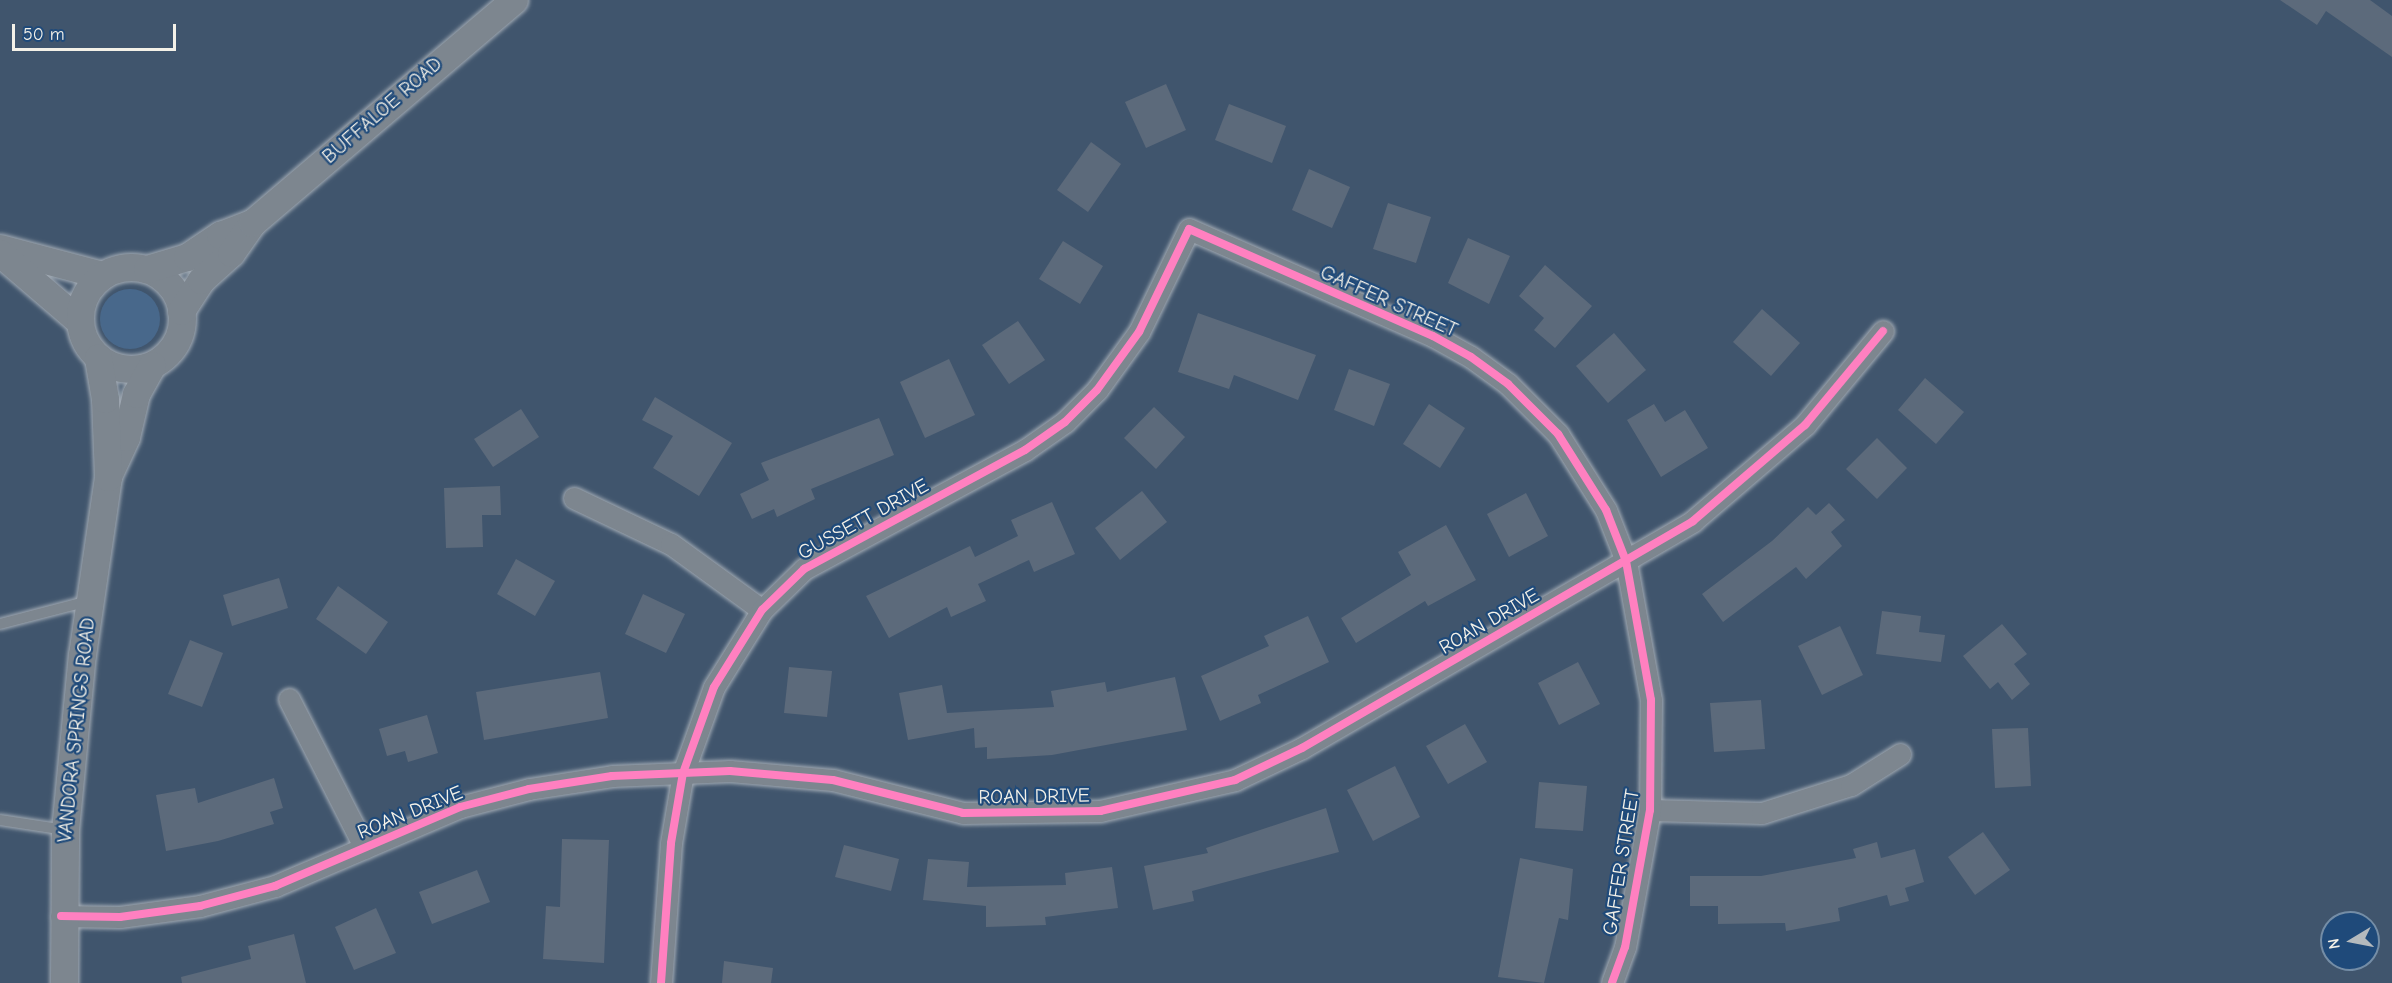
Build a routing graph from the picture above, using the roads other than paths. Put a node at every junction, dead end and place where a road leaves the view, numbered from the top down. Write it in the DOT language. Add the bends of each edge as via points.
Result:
graph roads {
  1 [pos="514,0"];
  2 [pos="252,223"];
  3 [pos="1189,229"];
  4 [pos="0,250"];
  5 [pos="147,269"];
  6 [pos="102,275"];
  7 [pos="181,311"];
  8 [pos="79,321"];
  9 [pos="1883,331"];
  10 [pos="98,358"];
  11 [pos="152,365"];
  12 [pos="108,477"];
  13 [pos="574,498"];
  14 [pos="1626,561"];
  15 [pos="90,601"];
  16 [pos="762,610"];
  17 [pos="0,624"];
  18 [pos="289,699"];
  19 [pos="1900,754"];
  20 [pos="683,773"];
  21 [pos="1650,810"];
  22 [pos="0,820"];
  23 [pos="65,830"];
  24 [pos="365,848"];
  25 [pos="61,916"];
  26 [pos="64,983"];
  27 [pos="661,983"];
  28 [pos="1612,983"];
  1 -- 2 [label="street, BUFFALOE ROAD"];
  2 -- 5 [label="street, BUFFALOE ROAD" via="220,235 187,257"];
  2 -- 7 [label="street, BUFFALOE ROAD" via="231,253 201,280"];
  3 -- 14 [label="street, GAFFER STREET" via="1433,336 1508,384 1575,457 1619,537"];
  3 -- 16 [label="street, GUSSETT DRIVE" via="1139,332 1097,390 1065,422 1025,450 804,569"];
  4 -- 6 [label="street"];
  4 -- 8 [label="street"];
  5 -- 6 [label="street" via="131,267"];
  5 -- 7 [label="street" via="170,285"];
  6 -- 8 [label="street" via="85,296"];
  7 -- 11 [label="street" via="176,343"];
  8 -- 10 [label="street" via="88,348"];
  9 -- 14 [label="street, ROAN DRIVE" via="1805,425 1755,472 1693,521"];
  10 -- 11 [label="street" via="124,369"];
  10 -- 12 [label="street, VANDORA SPRINGS ROAD"];
  11 -- 12 [label="street, VANDORA SPRINGS ROAD" via="136,394 126,437"];
  12 -- 15 [label="street, VANDORA SPRINGS ROAD"];
  13 -- 16 [label="street" via="671,544"];
  14 -- 20 [label="street, ROAN DRIVE" via="1302,748 1235,780 1172,798 1101,811 963,813 833,780 730,771"];
  14 -- 21 [label="street, GAFFER STREET" via="1651,700"];
  15 -- 17 [label="lane"];
  15 -- 23 [label="street, VANDORA SPRINGS ROAD"];
  16 -- 20 [label="street, GUSSETT DRIVE" via="714,687"];
  18 -- 24 [label="street"];
  19 -- 21 [label="street" via="1851,785 1762,813"];
  20 -- 24 [label="street, ROAN DRIVE" via="612,776 529,789 460,807"];
  20 -- 27 [label="street, GUSSETT DRIVE" via="670,843"];
  21 -- 28 [label="street, GAFFER STREET" via="1625,947"];
  22 -- 23 [label="lane"];
  23 -- 25 [label="street, VANDORA SPRINGS ROAD"];
  24 -- 25 [label="street, ROAN DRIVE" via="275,886 200,906 120,917"];
  25 -- 26 [label="street, VANDORA SPRINGS ROAD"];
}
